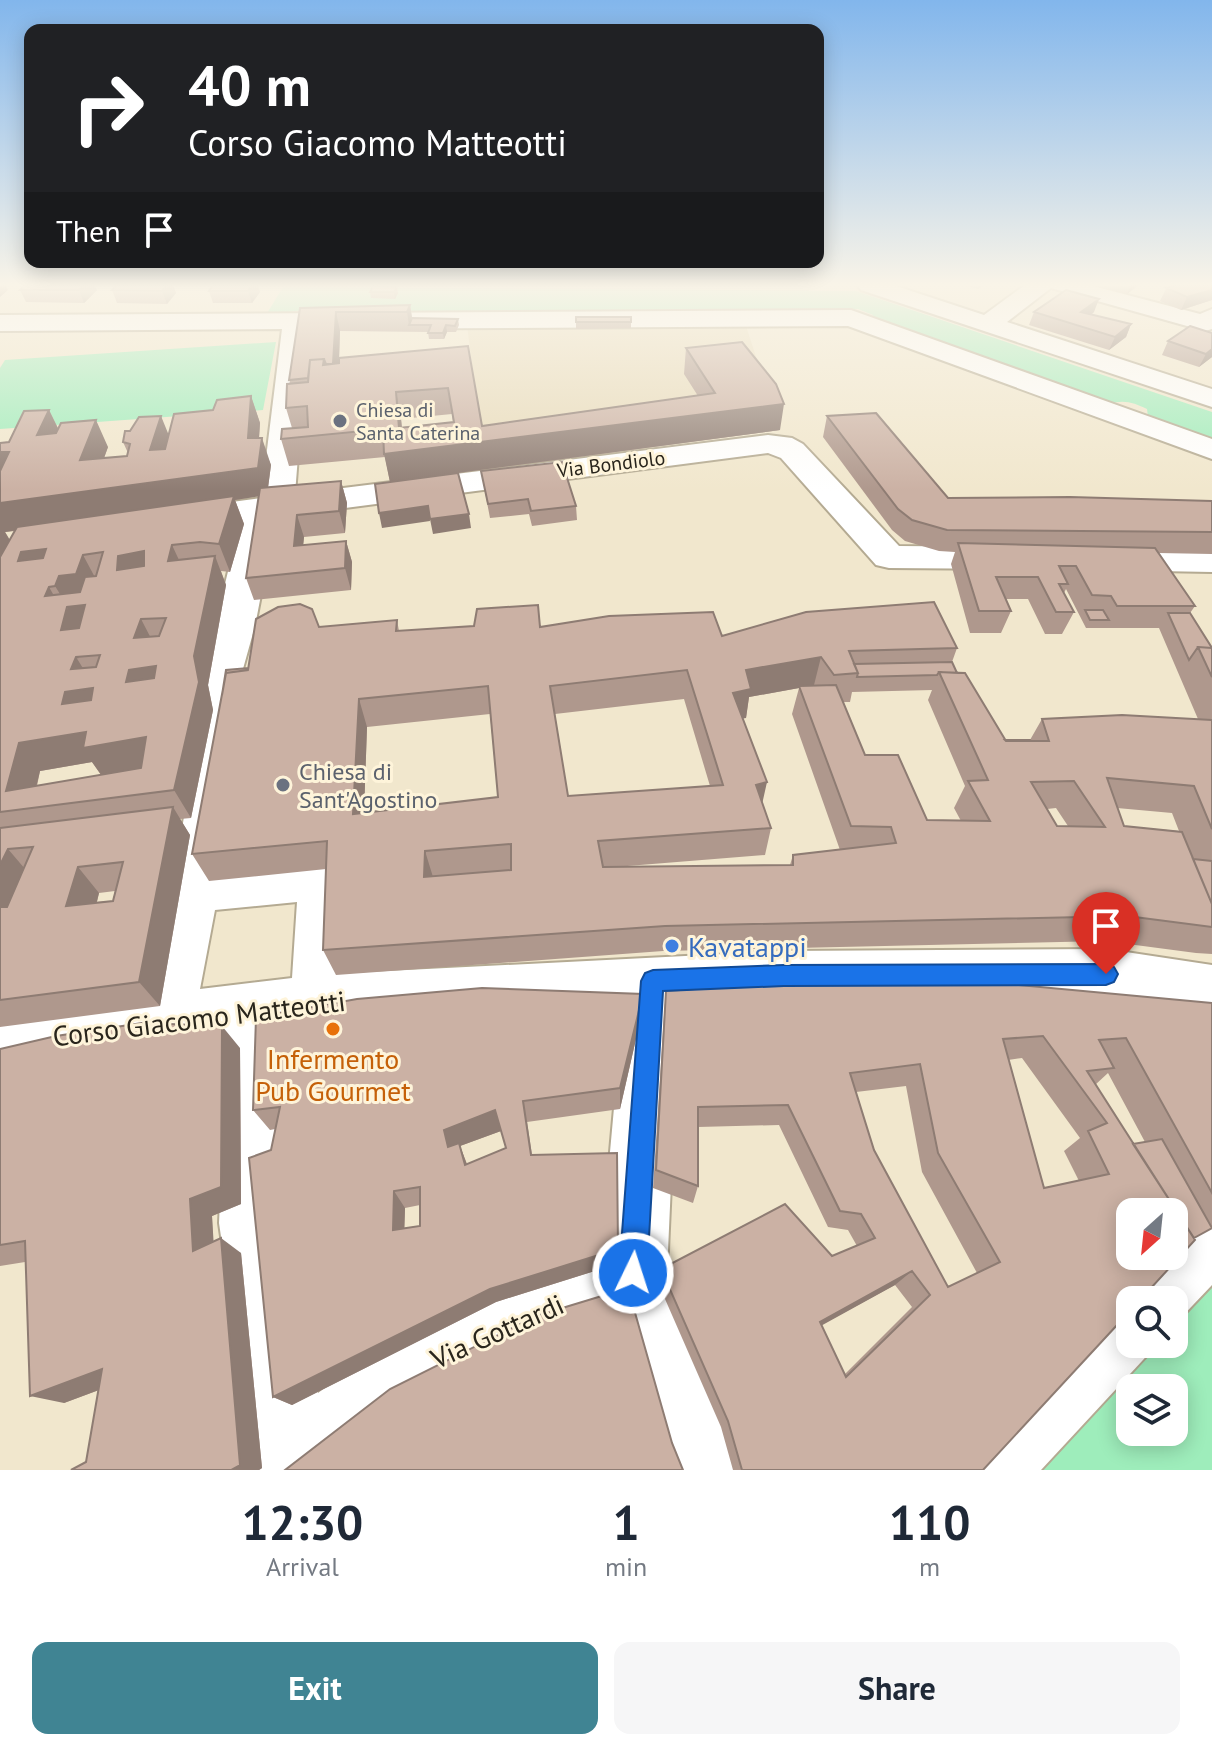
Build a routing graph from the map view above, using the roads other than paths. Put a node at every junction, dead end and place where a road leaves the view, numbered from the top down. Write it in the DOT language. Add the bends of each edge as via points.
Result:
graph roads {
  1 [pos="291,354"];
  2 [pos="948,354"];
  3 [pos="1078,354"];
  4 [pos="1212,398"];
  5 [pos="1212,450"];
  6 [pos="269,506"];
  7 [pos="141,524"];
  8 [pos="1212,561"];
  9 [pos="193,890"];
  10 [pos="653,981"];
  11 [pos="1212,991"];
  12 [pos="288,1005"];
  13 [pos="166,1021"];
  14 [pos="0,1042"];
  15 [pos="1212,1236"];
  16 [pos="633,1273"];
  17 [pos="1164,1286"];
  18 [pos="1116,1337"];
  19 [pos="285,1465"];
  20 [pos="707,1470"];
  21 [pos="988,1470"];
  1 -- 6 [label="street"];
  2 -- 5 [label="street"];
  3 -- 4 [label="street"];
  6 -- 7 [label="street, Via Bondiolo"];
  6 -- 8 [label="street, Via Bondiolo" via="768,444 792,451 889,557"];
  6 -- 9 [label="street" via="220,676 221,720 184,826"];
  9 -- 12 [label="street, Via Gottardi" via="324,878"];
  9 -- 13 [label="street"];
  10 -- 11 [label="street, Corso Giacomo Matteotti" via="1106,974"];
  10 -- 12 [label="street, Corso Giacomo Matteotti"];
  10 -- 16 [label="street"];
  12 -- 13 [label="street, Corso Giacomo Matteotti"];
  12 -- 19 [label="street, Via Gottardi" via="252,1223"];
  13 -- 14 [label="street, Corso Giacomo Matteotti"];
  15 -- 17 [label="street"];
  16 -- 19 [label="street, Via Gottardi" via="478,1333 400,1377"];
  16 -- 20 [label="street"];
  18 -- 21 [label="street"];
}
